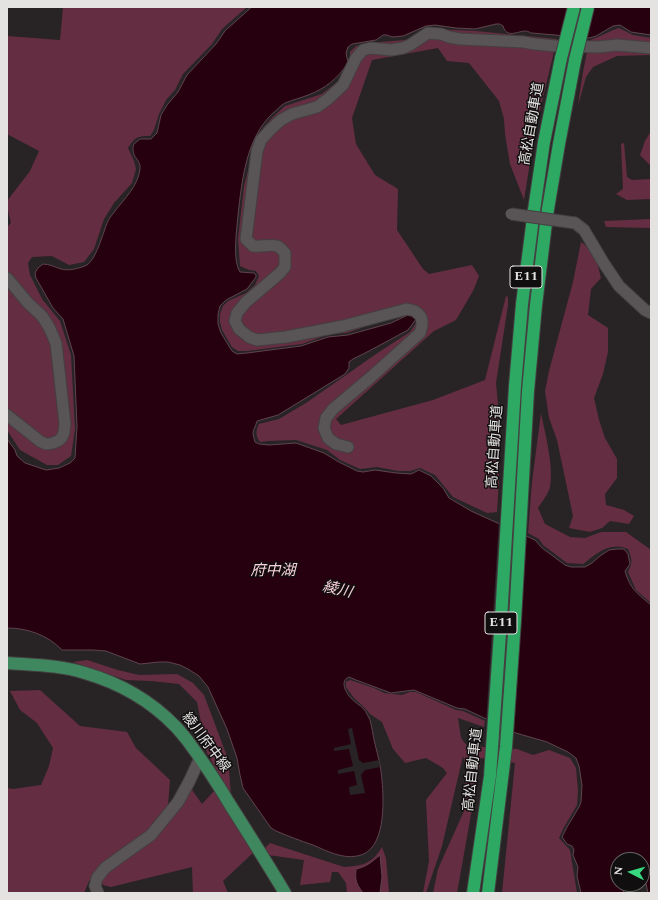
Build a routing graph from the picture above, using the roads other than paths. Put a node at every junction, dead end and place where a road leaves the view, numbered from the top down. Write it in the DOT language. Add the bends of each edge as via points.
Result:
graph roads {
  1 [pos="574,7"];
  2 [pos="588,7"];
  3 [pos="651,48"];
  4 [pos="511,214"];
  5 [pos="7,278"];
  6 [pos="651,313"];
  7 [pos="7,415"];
  8 [pos="348,447"];
  9 [pos="7,663"];
  10 [pos="200,758"];
  11 [pos="503,776"];
  12 [pos="473,891"];
  13 [pos="98,893"];
  14 [pos="285,893"];
  15 [pos="488,893"];
  16 [pos="495,893"];
  1 -- 12 [label="highway, 高松自動車道 / E11, bridge" via="544,142 523,296 490,776"];
  2 -- 11 [label="highway, 高松自動車道 / E11, bridge" via="559,144 536,305"];
  3 -- 8 [label="street" via="617,45 556,46 460,39 428,33 403,48 363,50 356,58 343,85 328,99 317,107 281,120 261,140 257,151 246,239 253,246 278,246 285,253 285,267 237,312 235,321 239,329 248,337 257,340 343,326 406,310 416,311 421,318 423,326 420,333 326,418 324,428 328,438 336,444"];
  4 -- 6 [label="street, bridge" via="575,223 584,230 620,286"];
  5 -- 7 [label="street" via="42,316 56,343 65,424 62,437 53,443 41,442"];
  9 -- 10 [label="main road, 綾川府中線" via="64,668 116,684 146,701 176,726"];
  10 -- 13 [label="street" via="178,802 151,835 105,868 97,878 95,886"];
  10 -- 14 [label="main road, 綾川府中線"];
  11 -- 15 [label="highway, 高松自動車道 / E11"];
  11 -- 16 [label="highway"];
}
